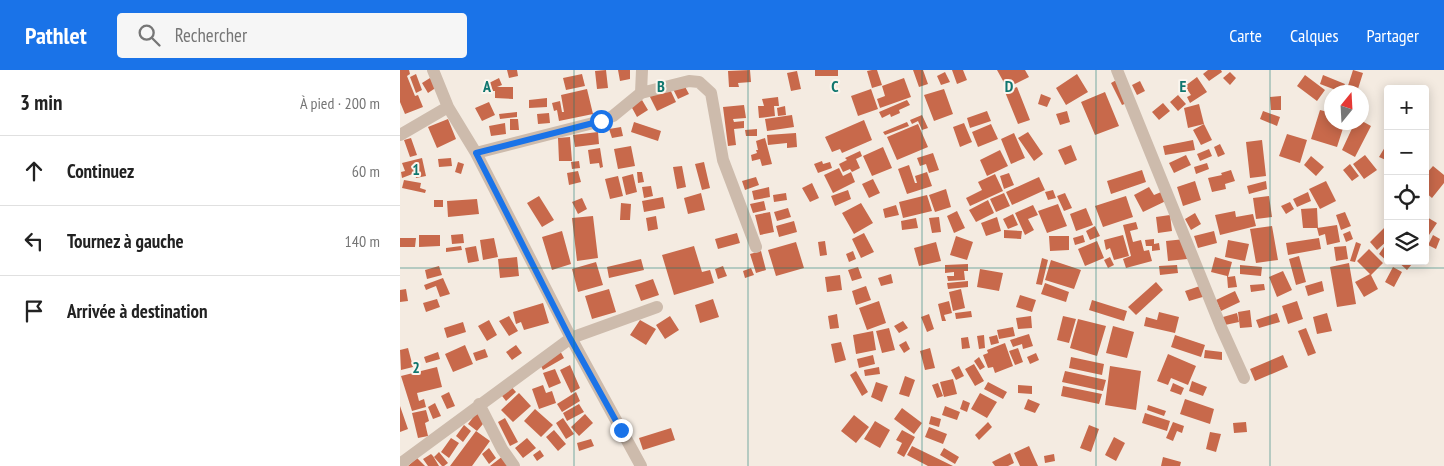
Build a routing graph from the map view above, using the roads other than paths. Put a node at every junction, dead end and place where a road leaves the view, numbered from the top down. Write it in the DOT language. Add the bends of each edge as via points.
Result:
graph roads {
  1 [pos="433,70"];
  2 [pos="642,70"];
  3 [pos="1117,70"];
  4 [pos="641,93"];
  5 [pos="448,107"];
  6 [pos="400,135"];
  7 [pos="476,153"];
  8 [pos="756,247"];
  9 [pos="657,307"];
  10 [pos="570,338"];
  11 [pos="1244,378"];
  12 [pos="479,404"];
  13 [pos="400,464"];
  14 [pos="514,466"];
  15 [pos="641,466"];
  1 -- 5 [label="street"];
  2 -- 4 [label="street"];
  3 -- 11 [label="street"];
  4 -- 7 [label="street" via="613,116 601,121"];
  4 -- 8 [label="street" via="690,81 698,82 711,93 723,160"];
  5 -- 6 [label="street"];
  5 -- 7 [label="street"];
  7 -- 10 [label="street"];
  9 -- 10 [label="street"];
  10 -- 12 [label="street"];
  10 -- 15 [label="street"];
  12 -- 13 [label="street"];
  12 -- 14 [label="street"];
}
